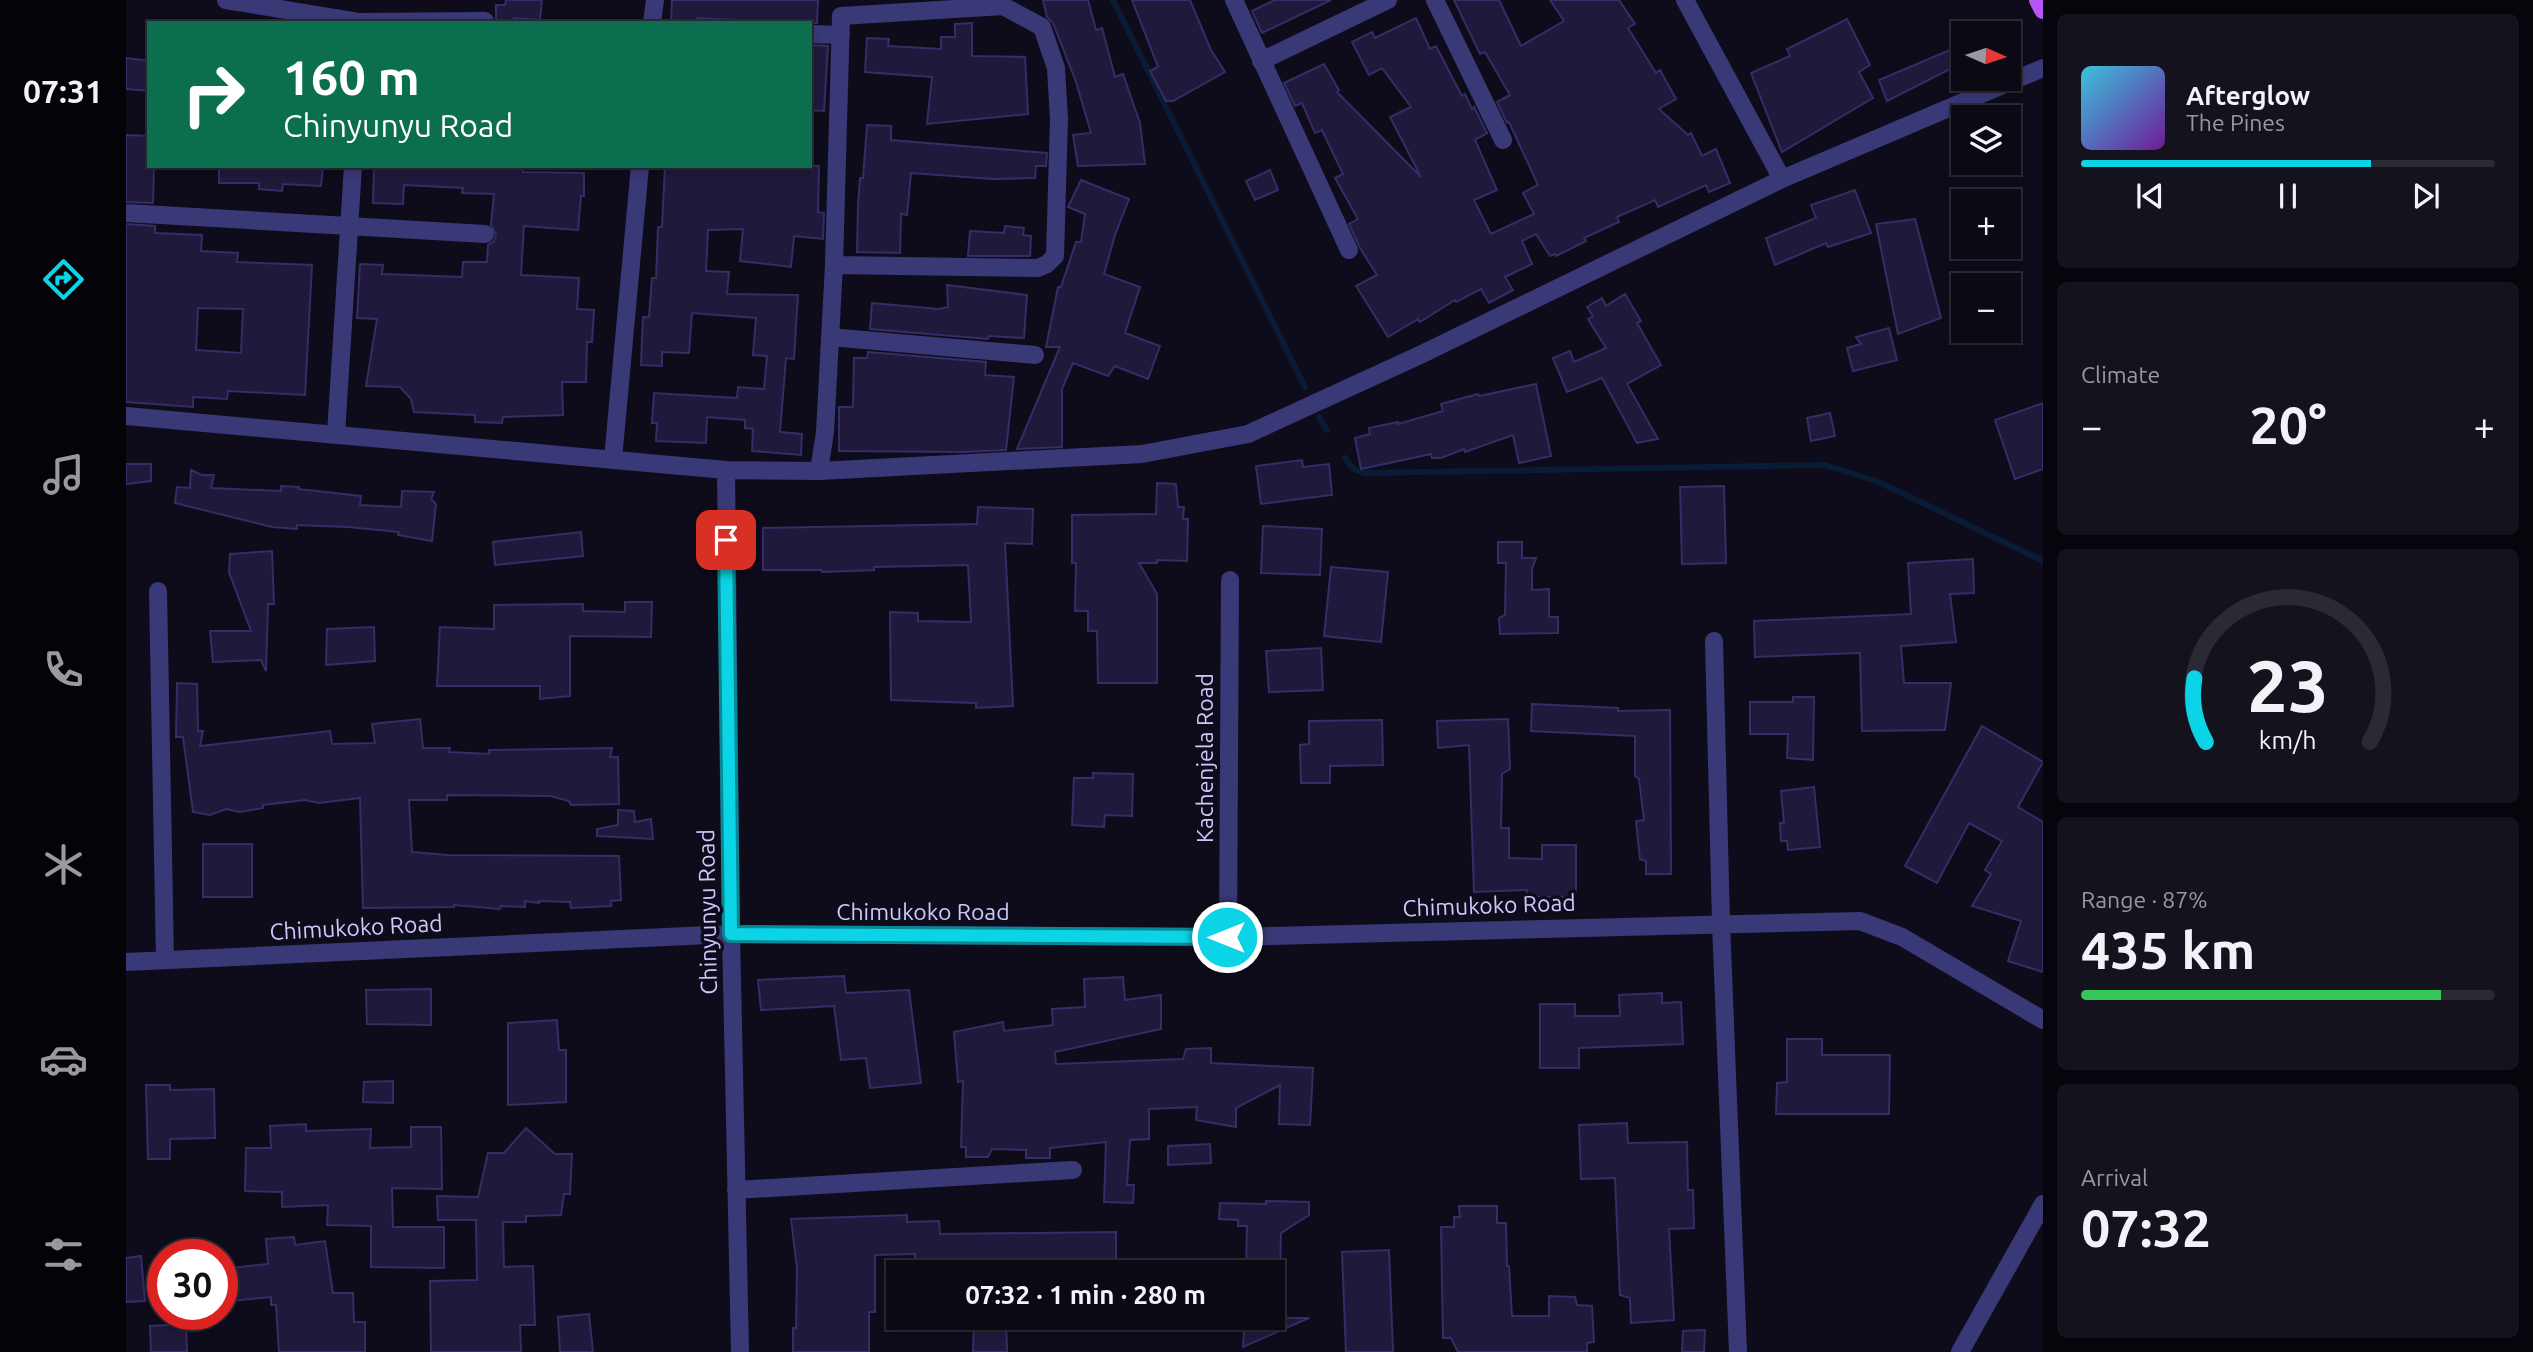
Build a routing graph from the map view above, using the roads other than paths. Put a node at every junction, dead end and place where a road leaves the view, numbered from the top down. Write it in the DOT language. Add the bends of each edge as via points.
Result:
graph roads {
  1 [pos="226,0"];
  2 [pos="654,0"];
  3 [pos="1234,0"];
  4 [pos="1388,0"];
  5 [pos="1435,0"];
  6 [pos="1685,0"];
  7 [pos="2038,0"];
  8 [pos="1002,3"];
  9 [pos="841,8"];
  10 [pos="2043,10"];
  11 [pos="352,21"];
  12 [pos="652,21"];
  13 [pos="812,34"];
  14 [pos="841,35"];
  15 [pos="1261,61"];
  16 [pos="2043,68"];
  17 [pos="1503,140"];
  18 [pos="353,168"];
  19 [pos="640,168"];
  20 [pos="1782,179"];
  21 [pos="126,213"];
  22 [pos="351,228"];
  23 [pos="485,234"];
  24 [pos="1349,250"];
  25 [pos="834,265"];
  26 [pos="830,337"];
  27 [pos="1035,355"];
  28 [pos="126,416"];
  29 [pos="336,434"];
  30 [pos="613,459"];
  31 [pos="726,470"];
  32 [pos="820,471"];
  33 [pos="1230,580"];
  34 [pos="158,591"];
  35 [pos="1714,641"];
  36 [pos="1721,923"];
  37 [pos="731,934"];
  38 [pos="1227,937"];
  39 [pos="165,960"];
  40 [pos="126,962"];
  41 [pos="2043,1020"];
  42 [pos="1073,1170"];
  43 [pos="736,1190"];
  44 [pos="2043,1204"];
  45 [pos="740,1352"];
  46 [pos="1738,1352"];
  47 [pos="1960,1352"];
  1 -- 11 [label="street"];
  2 -- 12 [label="street"];
  3 -- 15 [label="street"];
  4 -- 15 [label="street"];
  5 -- 17 [label="street"];
  6 -- 20 [label="street"];
  7 -- 10 [label="main road"];
  8 -- 9 [label="street"];
  8 -- 25 [label="street" via="1042,27 1056,68 1055,257 1038,268"];
  9 -- 14 [label="street"];
  13 -- 14 [label="street"];
  14 -- 25 [label="street"];
  15 -- 24 [label="street"];
  16 -- 20 [label="street"];
  18 -- 22 [label="street"];
  19 -- 30 [label="street"];
  20 -- 32 [label="street" via="1248,433 1142,454"];
  21 -- 22 [label="street"];
  22 -- 23 [label="street"];
  22 -- 29 [label="street"];
  25 -- 26 [label="street"];
  26 -- 27 [label="street"];
  26 -- 32 [label="street"];
  28 -- 29 [label="street"];
  29 -- 30 [label="street"];
  30 -- 31 [label="street"];
  31 -- 32 [label="street"];
  31 -- 37 [label="street, Chinyunyu Road"];
  33 -- 38 [label="street, Kachenjela Road"];
  34 -- 39 [label="street"];
  35 -- 36 [label="street"];
  36 -- 38 [label="street, Chimukoko Road"];
  36 -- 41 [label="street, Chimukoko Road" via="1860,921 1902,937"];
  36 -- 46 [label="street"];
  37 -- 38 [label="street, Chimukoko Road"];
  37 -- 39 [label="street, Chimukoko Road"];
  37 -- 43 [label="street, Chinyunyu Road"];
  39 -- 40 [label="street, Chimukoko Road"];
  42 -- 43 [label="street"];
  43 -- 45 [label="street, Chinyunyu Road"];
  44 -- 47 [label="street"];
}
